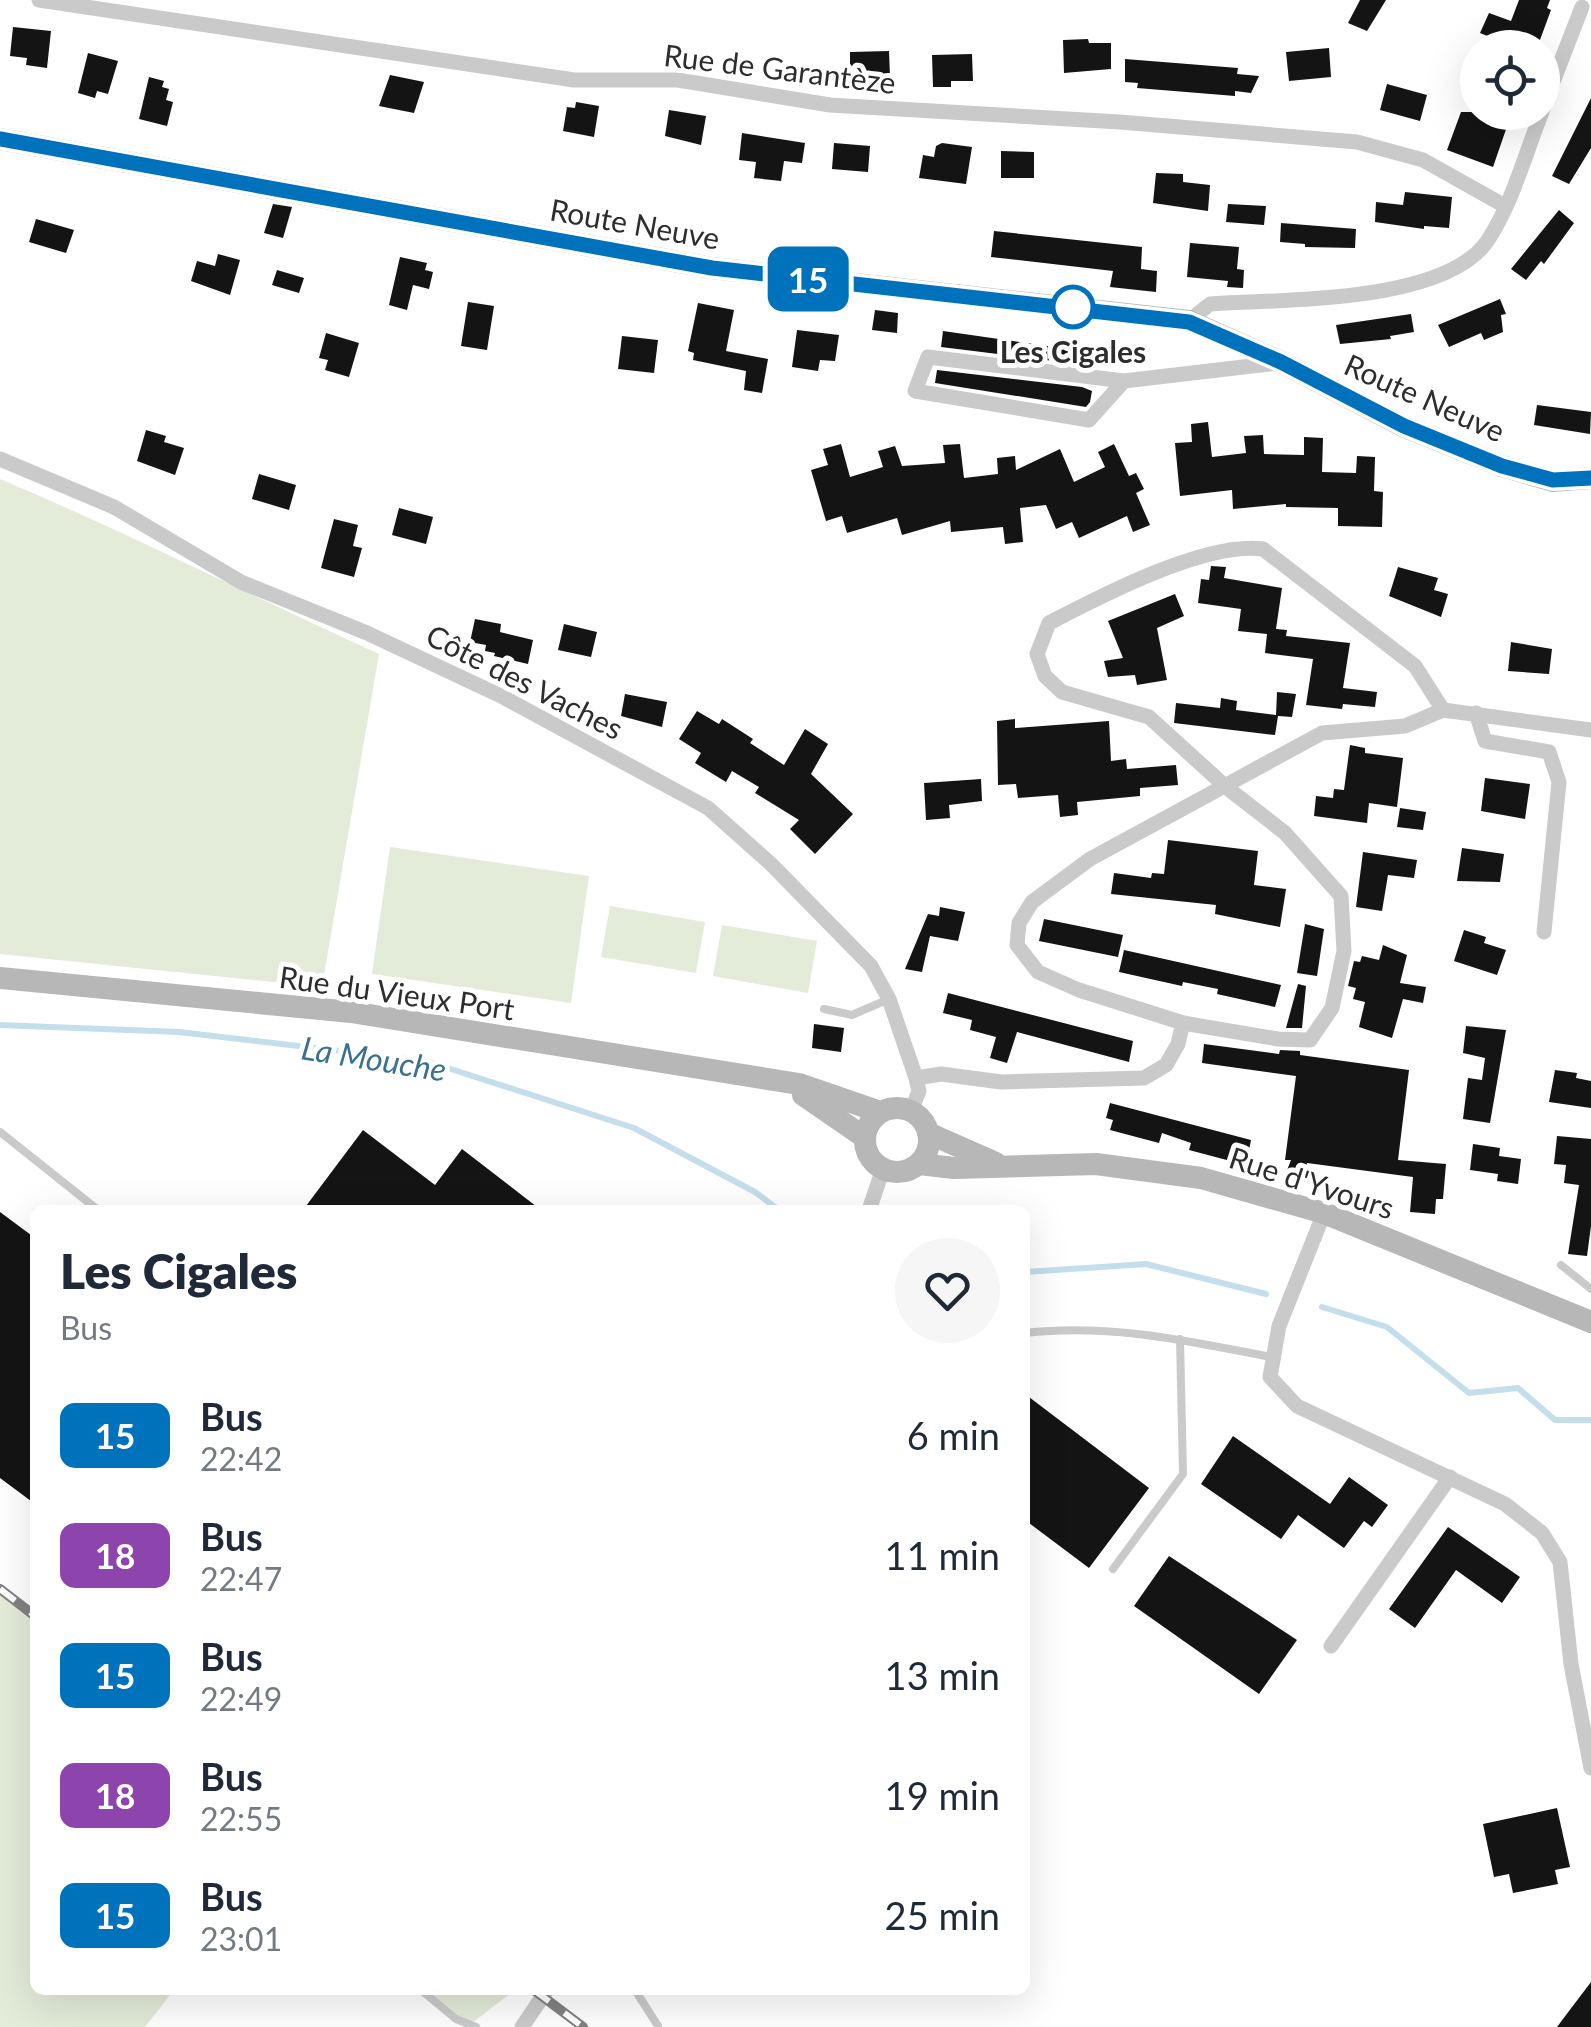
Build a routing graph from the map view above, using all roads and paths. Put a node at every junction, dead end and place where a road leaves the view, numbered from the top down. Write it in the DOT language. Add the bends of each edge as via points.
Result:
graph roads {
  1 [pos="39,0"];
  2 [pos="1585,6"];
  3 [pos="1560,68"];
  4 [pos="1535,130"];
  5 [pos="0,139"];
  6 [pos="1506,206"];
  7 [pos="1189,322"];
  8 [pos="1281,362"];
  9 [pos="1124,381"];
  10 [pos="0,459"];
  11 [pos="1591,478"];
  12 [pos="1442,710"];
  13 [pos="1476,713"];
  14 [pos="1591,730"];
  15 [pos="1226,787"];
  16 [pos="1544,932"];
  17 [pos="0,978"];
  18 [pos="888,999"];
  19 [pos="824,1009"];
  20 [pos="1183,1023"];
  21 [pos="916,1078"];
  22 [pos="784,1083"];
  23 [pos="911,1111"];
  24 [pos="880,1112"];
  25 [pos="0,1132"];
  26 [pos="928,1133"];
  27 [pos="864,1137"];
  28 [pos="918,1164"];
  29 [pos="999,1164"];
  30 [pos="883,1170"];
  31 [pos="92,1205"];
  32 [pos="871,1205"];
  33 [pos="1324,1213"];
  34 [pos="1561,1264"];
  35 [pos="1591,1289"];
  36 [pos="1591,1322"];
  37 [pos="1030,1333"];
  38 [pos="1180,1339"];
  39 [pos="1271,1357"];
  40 [pos="1450,1476"];
  41 [pos="1113,1569"];
  42 [pos="1330,1646"];
  43 [pos="1591,1768"];
  44 [pos="427,1995"];
  45 [pos="543,1995"];
  46 [pos="639,1995"];
  47 [pos="658,2026"];
  48 [pos="476,2027"];
  49 [pos="522,2027"];
  1 -- 6 [label="street, Rue de Garantèze" via="574,80 678,80 830,105 1357,142 1423,160"];
  2 -- 3 [label="street"];
  4 -- 6 [label="street"];
  5 -- 7 [label="main road, Route Neuve" via="712,268"];
  6 -- 7 [label="street" via="1486,244 1443,275 1378,293 1210,304"];
  7 -- 8 [label="main road, Route Neuve"];
  8 -- 9 [label="street"];
  8 -- 11 [label="main road, Route Neuve" via="1404,426 1502,466 1553,480"];
  9 -- 9 [label="street" via="928,356 915,392 1089,420"];
  10 -- 18 [label="street, Côte des Vaches" via="114,507 242,582 501,696 698,801 831,922 871,966"];
  12 -- 13 [label="street"];
  12 -- 15 [label="street" via="1405,726 1322,733"];
  12 -- 15 [label="street" via="1415,666 1263,549 1242,546 1195,559 1050,623 1038,654 1045,676 1062,692 1149,717"];
  13 -- 14 [label="street"];
  13 -- 16 [label="street" via="1485,741 1548,752 1559,782"];
  15 -- 20 [label="street" via="1285,834 1341,896 1344,950 1332,1008 1310,1040"];
  15 -- 20 [label="street" via="1090,860 1032,902 1019,923 1017,946 1038,972"];
  17 -- 22 [label="main road, Rue du Vieux Port" via="350,1012"];
  18 -- 19 [label="lane" via="852,1015"];
  18 -- 21 [label="street, Côte des Vaches"];
  20 -- 21 [label="street" via="1166,1064 1144,1078"];
  21 -- 23 [label="street"];
  22 -- 24 [label="main road, Rue du Vieux Port"];
  22 -- 27 [label="main road"];
  23 -- 24 [label="main road"];
  23 -- 26 [label="main road"];
  24 -- 27 [label="main road"];
  25 -- 31 [label="lane"];
  26 -- 28 [label="main road" via="928,1150"];
  26 -- 29 [label="main road"];
  27 -- 30 [label="main road" via="868,1156"];
  28 -- 29 [label="main road, Rue d'Yvours"];
  28 -- 30 [label="main road" via="902,1172"];
  29 -- 33 [label="main road, Rue d'Yvours" via="1096,1164 1200,1178"];
  30 -- 32 [label="street"];
  33 -- 36 [label="main road, Rue d'Yvours"];
  33 -- 39 [label="street"];
  34 -- 35 [label="lane"];
  37 -- 38 [label="lane" via="1072,1328"];
  38 -- 39 [label="lane"];
  38 -- 41 [label="lane" via="1183,1474"];
  39 -- 40 [label="street" via="1270,1377 1297,1406"];
  40 -- 42 [label="street"];
  40 -- 43 [label="street" via="1505,1504 1542,1533 1560,1562"];
  44 -- 48 [label="lane"];
  45 -- 49 [label="street"];
  46 -- 47 [label="lane"];
}
